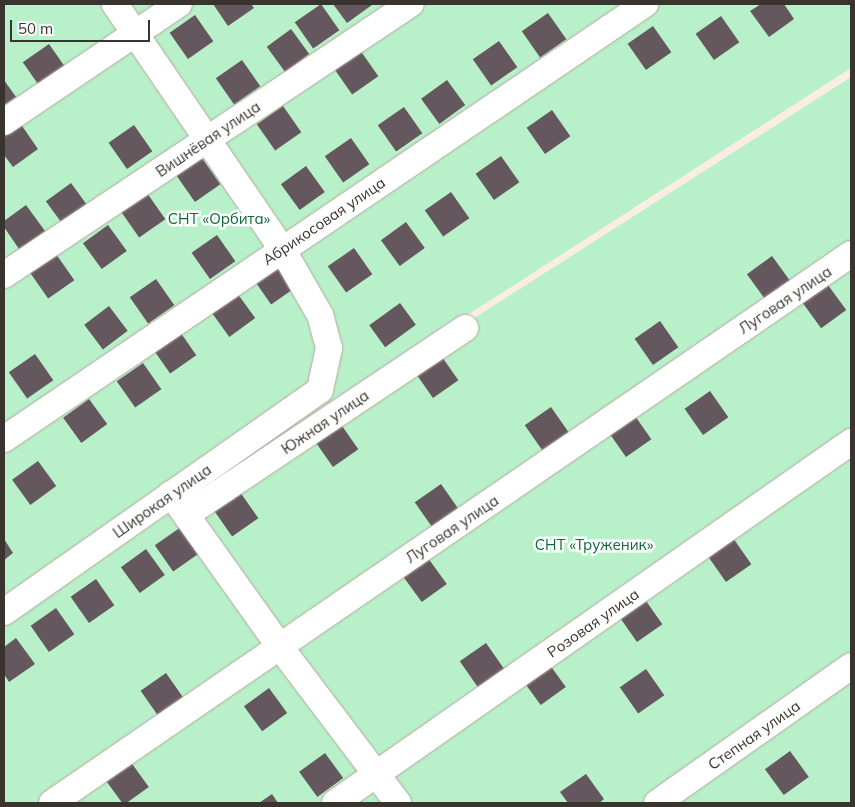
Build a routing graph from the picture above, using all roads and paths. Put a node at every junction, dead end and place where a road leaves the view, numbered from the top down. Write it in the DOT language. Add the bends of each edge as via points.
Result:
graph roads {
  1 [pos="115,4"];
  2 [pos="179,4"];
  3 [pos="411,4"];
  4 [pos="645,4"];
  5 [pos="135,33"];
  6 [pos="4,122"];
  7 [pos="208,140"];
  8 [pos="282,249"];
  9 [pos="851,254"];
  10 [pos="4,275"];
  11 [pos="465,328"];
  12 [pos="4,439"];
  13 [pos="851,442"];
  14 [pos="179,505"];
  15 [pos="4,612"];
  16 [pos="280,647"];
  17 [pos="851,666"];
  18 [pos="376,774"];
  19 [pos="52,803"];
  20 [pos="335,803"];
  21 [pos="398,803"];
  22 [pos="657,803"];
  1 -- 5 [label="street"];
  2 -- 5 [label="street"];
  3 -- 7 [label="street, Вишнёвая улица"];
  4 -- 8 [label="street, Абрикосовая улица"];
  5 -- 6 [label="street"];
  5 -- 7 [label="street"];
  7 -- 8 [label="street"];
  7 -- 10 [label="street, Вишнёвая улица"];
  8 -- 12 [label="street, Абрикосовая улица"];
  8 -- 14 [label="street, Широкая улица" via="320,316 329,348 320,390"];
  9 -- 16 [label="street, Луговая улица"];
  11 -- 14 [label="street, Южная улица"];
  13 -- 18 [label="street, Розовая улица"];
  14 -- 15 [label="street, Широкая улица"];
  14 -- 16 [label="street"];
  16 -- 18 [label="street"];
  16 -- 19 [label="street, Луговая улица"];
  17 -- 22 [label="street, Степная улица"];
  18 -- 20 [label="street, Розовая улица"];
  18 -- 21 [label="street"];
}
